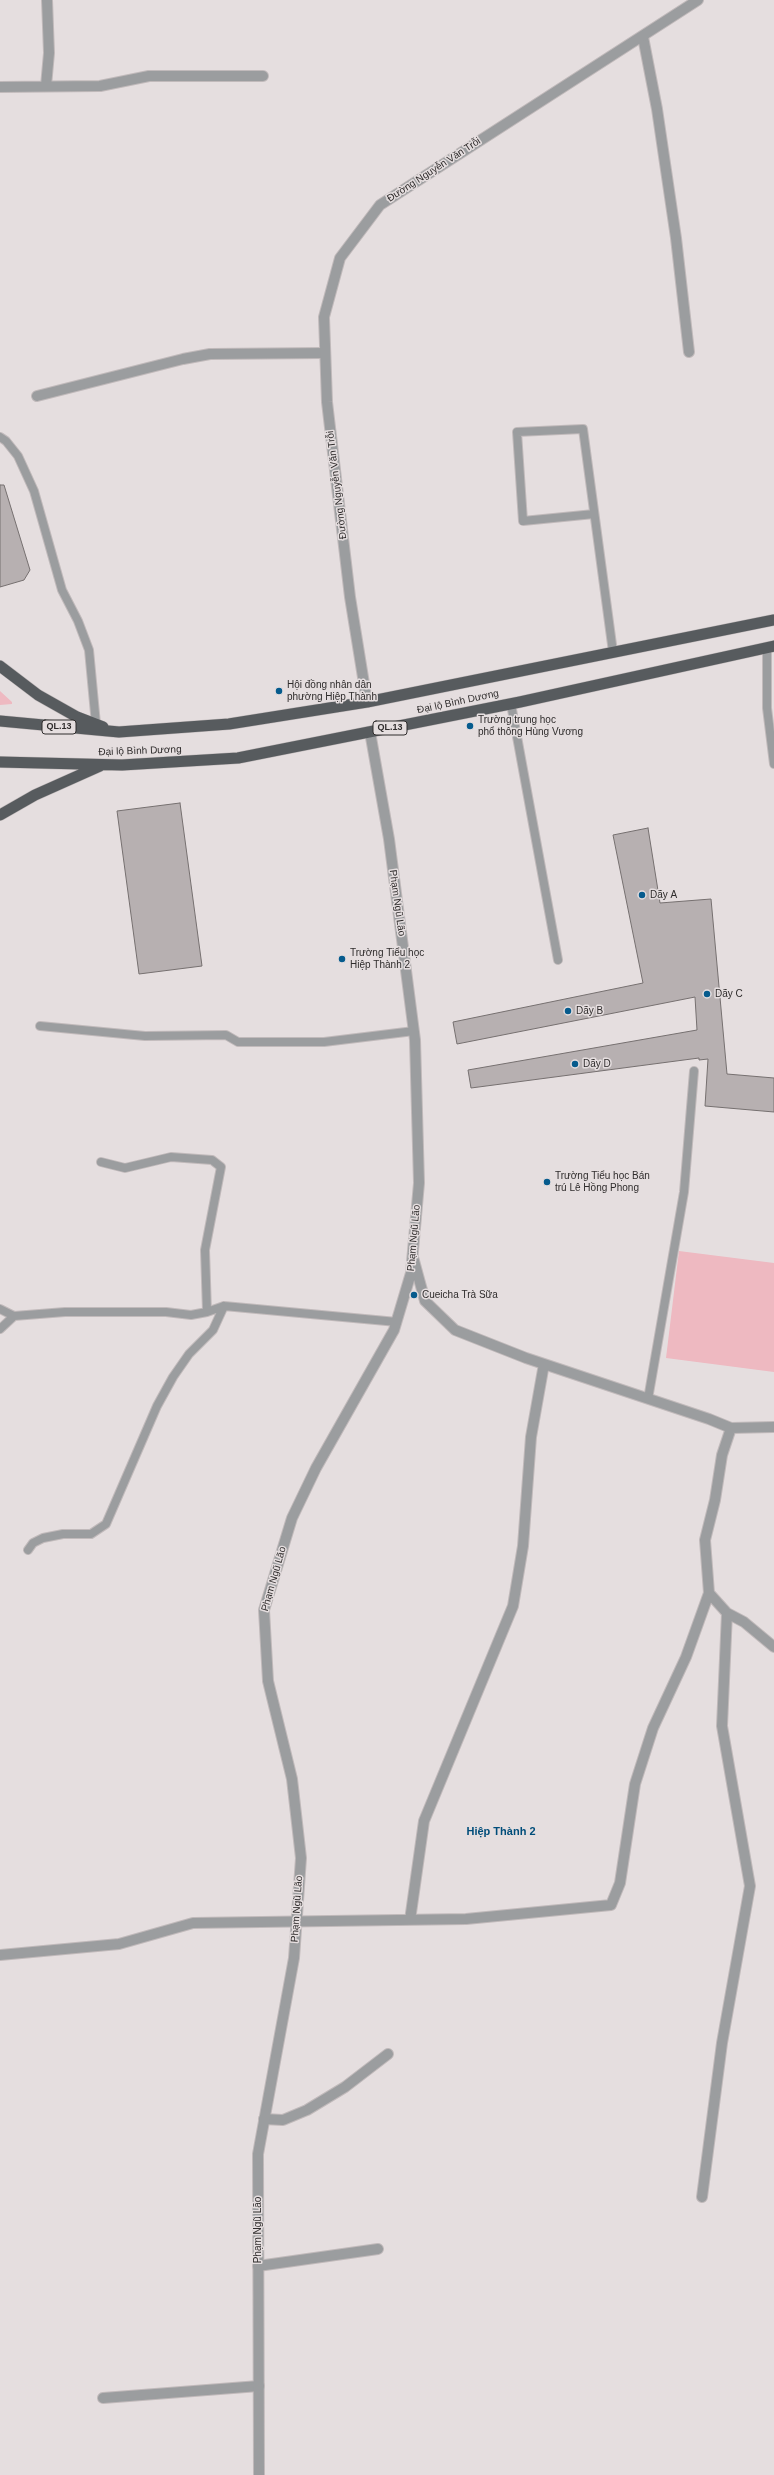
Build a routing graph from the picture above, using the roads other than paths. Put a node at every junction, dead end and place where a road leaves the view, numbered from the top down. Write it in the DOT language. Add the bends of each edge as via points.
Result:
graph roads {
  1 [pos="47,0"];
  2 [pos="698,0"];
  3 [pos="643,37"];
  4 [pos="263,76"];
  5 [pos="46,86"];
  6 [pos="0,87"];
  7 [pos="689,352"];
  8 [pos="325,353"];
  9 [pos="37,396"];
  10 [pos="0,437"];
  11 [pos="594,514"];
  12 [pos="774,620"];
  13 [pos="770,647"];
  14 [pos="613,652"];
  15 [pos="0,666"];
  16 [pos="367,702"];
  17 [pos="511,704"];
  18 [pos="0,721"];
  19 [pos="96,724"];
  20 [pos="119,732"];
  21 [pos="370,732"];
  22 [pos="0,762"];
  23 [pos="774,764"];
  24 [pos="102,765"];
  25 [pos="0,815"];
  26 [pos="558,960"];
  27 [pos="40,1026"];
  28 [pos="414,1031"];
  29 [pos="694,1071"];
  30 [pos="101,1162"];
  31 [pos="413,1257"];
  32 [pos="224,1306"];
  33 [pos="0,1309"];
  34 [pos="207,1312"];
  35 [pos="14,1316"];
  36 [pos="397,1322"];
  37 [pos="0,1329"];
  38 [pos="544,1364"];
  39 [pos="648,1399"];
  40 [pos="774,1427"];
  41 [pos="731,1428"];
  42 [pos="28,1550"];
  43 [pos="709,1592"];
  44 [pos="727,1613"];
  45 [pos="774,1647"];
  46 [pos="410,1920"];
  47 [pos="296,1921"];
  48 [pos="0,1955"];
  49 [pos="388,2054"];
  50 [pos="264,2119"];
  51 [pos="702,2197"];
  52 [pos="378,2249"];
  53 [pos="258,2266"];
  54 [pos="259,2386"];
  55 [pos="104,2398"];
  56 [pos="258,2475"];
  1 -- 5 [label="street" via="49,53"];
  2 -- 3 [label="street, Đường Nguyễn Văn Trỗi"];
  3 -- 7 [label="street" via="676,238"];
  3 -- 8 [label="street, Đường Nguyễn Văn Trỗi" via="380,205 340,258 324,317"];
  4 -- 5 [label="street" via="149,76 100,86"];
  5 -- 6 [label="street"];
  8 -- 9 [label="street" via="210,354"];
  8 -- 16 [label="street, Đường Nguyễn Văn Trỗi" via="327,402 350,598"];
  10 -- 19 [label="lane" via="6,440 18,456 34,492 62,590 89,650"];
  11 -- 11 [label="lane" via="583,429 517,432 523,521"];
  11 -- 14 [label="lane"];
  12 -- 14 [label="highway, Đại lộ Bình Dương / QL.13"];
  13 -- 17 [label="highway, Đại lộ Bình Dương / QL.13"];
  13 -- 23 [label="lane" via="767,708"];
  14 -- 16 [label="highway, Đại lộ Bình Dương / QL.13"];
  15 -- 19 [label="highway" via="38,694 77,717"];
  16 -- 20 [label="highway, Đại lộ Bình Dương / QL.13" via="229,724"];
  17 -- 21 [label="highway, Đại lộ Bình Dương / QL.13"];
  17 -- 26 [label="lane"];
  18 -- 20 [label="highway, Đại lộ Bình Dương / QL.13"];
  19 -- 20 [label="highway"];
  21 -- 24 [label="highway, Đại lộ Bình Dương / QL.13" via="238,758"];
  21 -- 28 [label="street, Phạm Ngũ Lão" via="389,839"];
  22 -- 24 [label="highway, Đại lộ Bình Dương / QL.13"];
  24 -- 25 [label="highway" via="35,795"];
  27 -- 28 [label="lane" via="145,1036 226,1035 238,1042 324,1042"];
  28 -- 31 [label="street, Phạm Ngũ Lão" via="419,1184"];
  29 -- 39 [label="lane" via="684,1192"];
  30 -- 34 [label="lane" via="125,1168 171,1157 212,1160 221,1167 204,1250"];
  31 -- 36 [label="street, Phạm Ngũ Lão"];
  31 -- 38 [label="street" via="425,1302 455,1330"];
  32 -- 34 [label="lane"];
  32 -- 36 [label="lane"];
  32 -- 42 [label="lane" via="212,1330 189,1354 157,1406 106,1524 91,1534 63,1534 43,1538 33,1543"];
  33 -- 35 [label="lane"];
  34 -- 35 [label="lane" via="191,1315 166,1312 65,1312"];
  35 -- 37 [label="lane"];
  36 -- 47 [label="street, Phạm Ngũ Lão" via="316,1468 292,1518 264,1610 268,1681 292,1779 301,1858"];
  38 -- 39 [label="street"];
  38 -- 46 [label="street" via="532,1437 523,1546 513,1606 424,1821"];
  39 -- 41 [label="street"];
  40 -- 41 [label="street"];
  41 -- 43 [label="street" via="722,1455 705,1540"];
  43 -- 44 [label="street"];
  43 -- 46 [label="street" via="686,1657 653,1728 637,1777 620,1884 611,1905 466,1919"];
  44 -- 45 [label="street" via="744,1622"];
  44 -- 51 [label="street" via="722,1726 750,1886 722,2043"];
  46 -- 47 [label="street"];
  47 -- 48 [label="street" via="193,1923 119,1944"];
  47 -- 50 [label="street, Phạm Ngũ Lão" via="294,1958"];
  49 -- 50 [label="street" via="345,2087 301,2114 283,2120"];
  50 -- 53 [label="street, Phạm Ngũ Lão" via="258,2154"];
  52 -- 53 [label="street"];
  53 -- 54 [label="street, Phạm Ngũ Lão"];
  54 -- 55 [label="street"];
  54 -- 56 [label="street, Phạm Ngũ Lão"];
}
